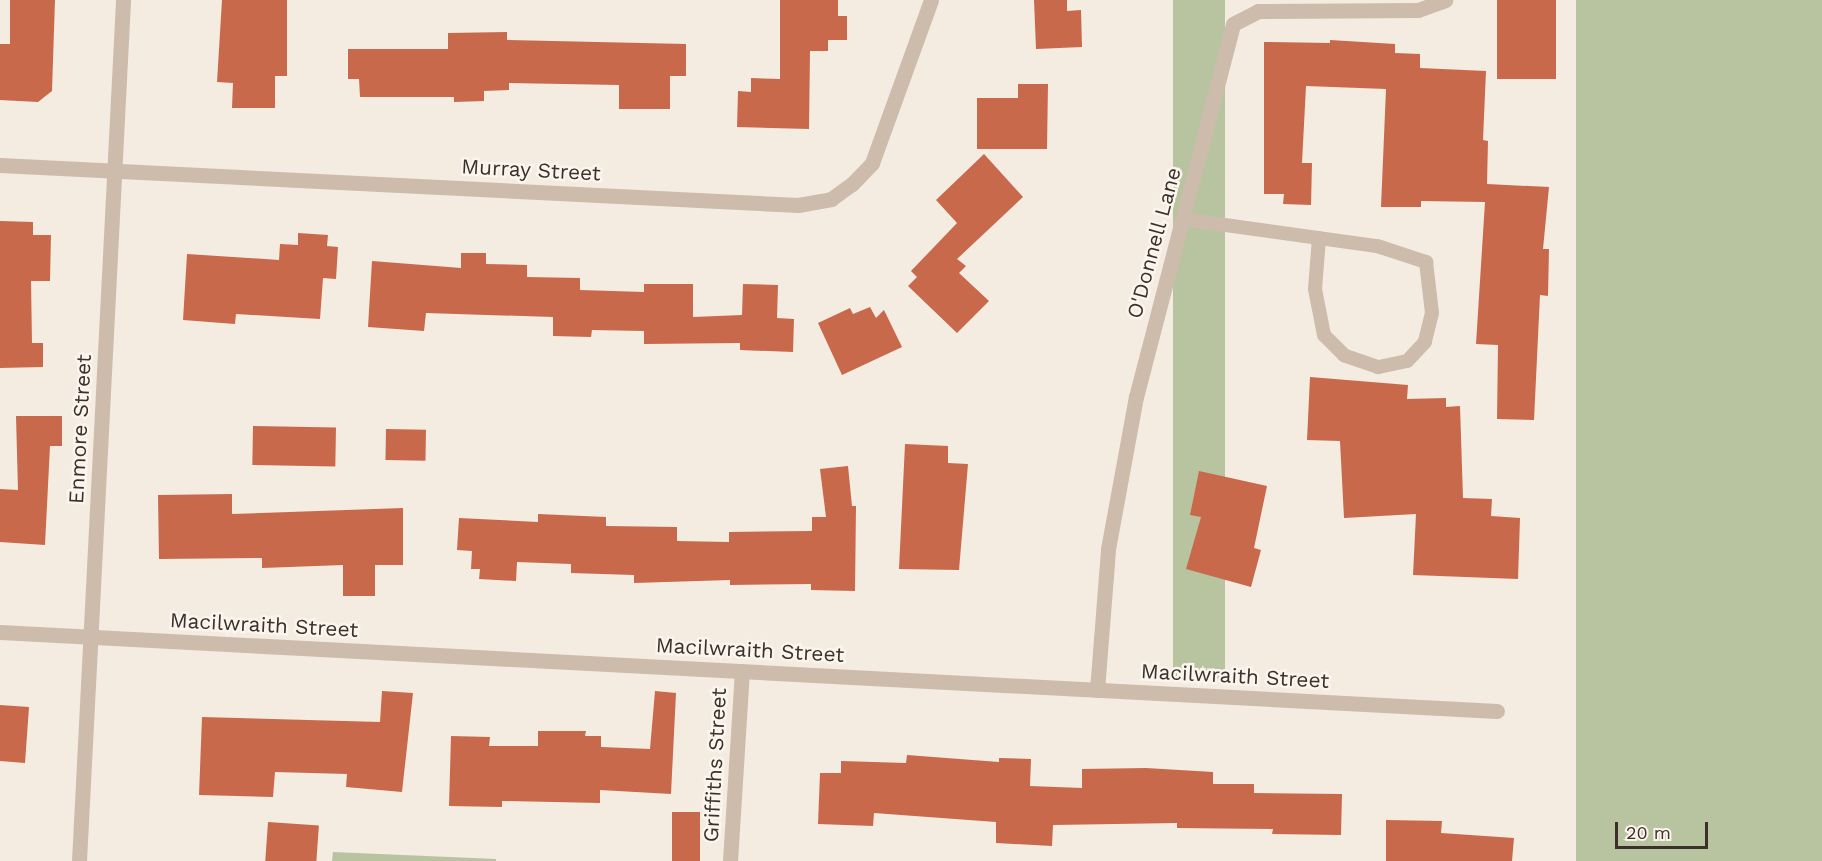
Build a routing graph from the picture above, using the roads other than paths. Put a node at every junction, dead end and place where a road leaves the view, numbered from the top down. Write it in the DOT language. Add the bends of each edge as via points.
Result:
graph roads {
  1 [pos="123,0"];
  2 [pos="931,0"];
  3 [pos="1444,0"];
  4 [pos="0,165"];
  5 [pos="116,170"];
  6 [pos="1182,219"];
  7 [pos="1319,238"];
  8 [pos="0,632"];
  9 [pos="88,637"];
  10 [pos="742,671"];
  11 [pos="1097,690"];
  12 [pos="1497,711"];
  13 [pos="79,861"];
  14 [pos="730,861"];
  1 -- 5 [label="street, Enmore Street"];
  2 -- 5 [label="street, Murray Street" via="872,163 831,199 798,205"];
  3 -- 6 [label="street, O'Donnell Lane" via="1418,10 1257,11 1233,24"];
  4 -- 5 [label="street, Murray Street"];
  5 -- 9 [label="street, Enmore Street"];
  6 -- 7 [label="lane"];
  6 -- 11 [label="street, O'Donnell Lane" via="1139,386 1113,512"];
  7 -- 7 [label="lane" via="1377,246 1426,262 1432,313 1425,342 1407,361 1378,367 1344,355 1324,335 1315,289"];
  8 -- 9 [label="street, Macilwraith Street"];
  9 -- 10 [label="street, Macilwraith Street"];
  9 -- 13 [label="street, Enmore Street"];
  10 -- 11 [label="street, Macilwraith Street"];
  10 -- 14 [label="street, Griffiths Street"];
  11 -- 12 [label="street, Macilwraith Street"];
}
